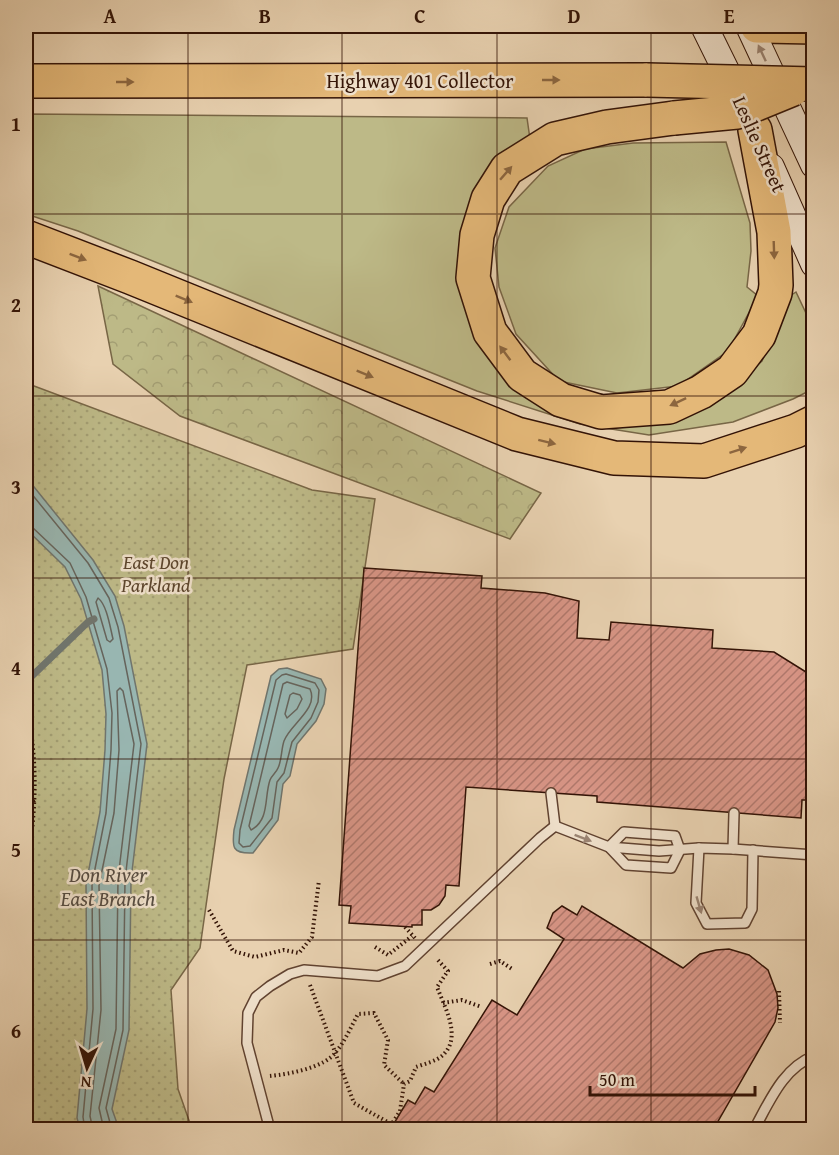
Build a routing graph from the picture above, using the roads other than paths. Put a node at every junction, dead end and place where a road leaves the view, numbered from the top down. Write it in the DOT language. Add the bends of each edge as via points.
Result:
graph roads {
  1 [pos="704,26"];
  2 [pos="749,26"];
  3 [pos="757,26"];
  4 [pos="813,27"];
  5 [pos="26,81"];
  6 [pos="808,84"];
  7 [pos="755,130"];
  8 [pos="813,165"];
  9 [pos="26,237"];
  10 [pos="813,264"];
  11 [pos="813,422"];
  12 [pos="550,793"];
  13 [pos="734,813"];
  14 [pos="555,826"];
  15 [pos="609,847"];
  16 [pos="699,848"];
  17 [pos="733,849"];
  18 [pos="680,850"];
  19 [pos="753,850"];
  20 [pos="813,855"];
  21 [pos="813,1056"];
  22 [pos="270,1130"];
  23 [pos="756,1130"];
  1 -- 7 [label="main road, Leslie Street"];
  8 -- 2 [label="main road, Leslie Street, one-way"];
  3 -- 4 [label="highway"];
  5 -- 6 [label="highway, Highway 401 Collector, one-way, bridge" via="647,80"];
  7 -- 6 [label="highway, one-way, bridge" via="774,232 776,285 759,335 732,371 669,406 601,412 561,400 522,375 490,332 473,278 477,235 488,199 507,170 555,139 607,127 737,112"];
  7 -- 10 [label="main road, Leslie Street"];
  9 -- 11 [label="highway, one-way" via="517,434 614,458 704,461"];
  12 -- 14 [label="lane"];
  13 -- 17 [label="lane"];
  14 -- 15 [label="lane, one-way"];
  14 -- 22 [label="lane" via="405,966 378,976 304,970 290,974 256,997 248,1013 247,1042"];
  15 -- 18 [label="lane"];
  15 -- 18 [label="lane" via="624,832 675,836"];
  15 -- 18 [label="lane" via="626,865 671,868"];
  16 -- 17 [label="lane"];
  16 -- 18 [label="lane"];
  16 -- 19 [label="lane, one-way" via="696,903 707,924 745,923 752,909"];
  17 -- 19 [label="lane"];
  19 -- 20 [label="lane"];
  21 -- 23 [label="lane" via="779,1083"];
}
